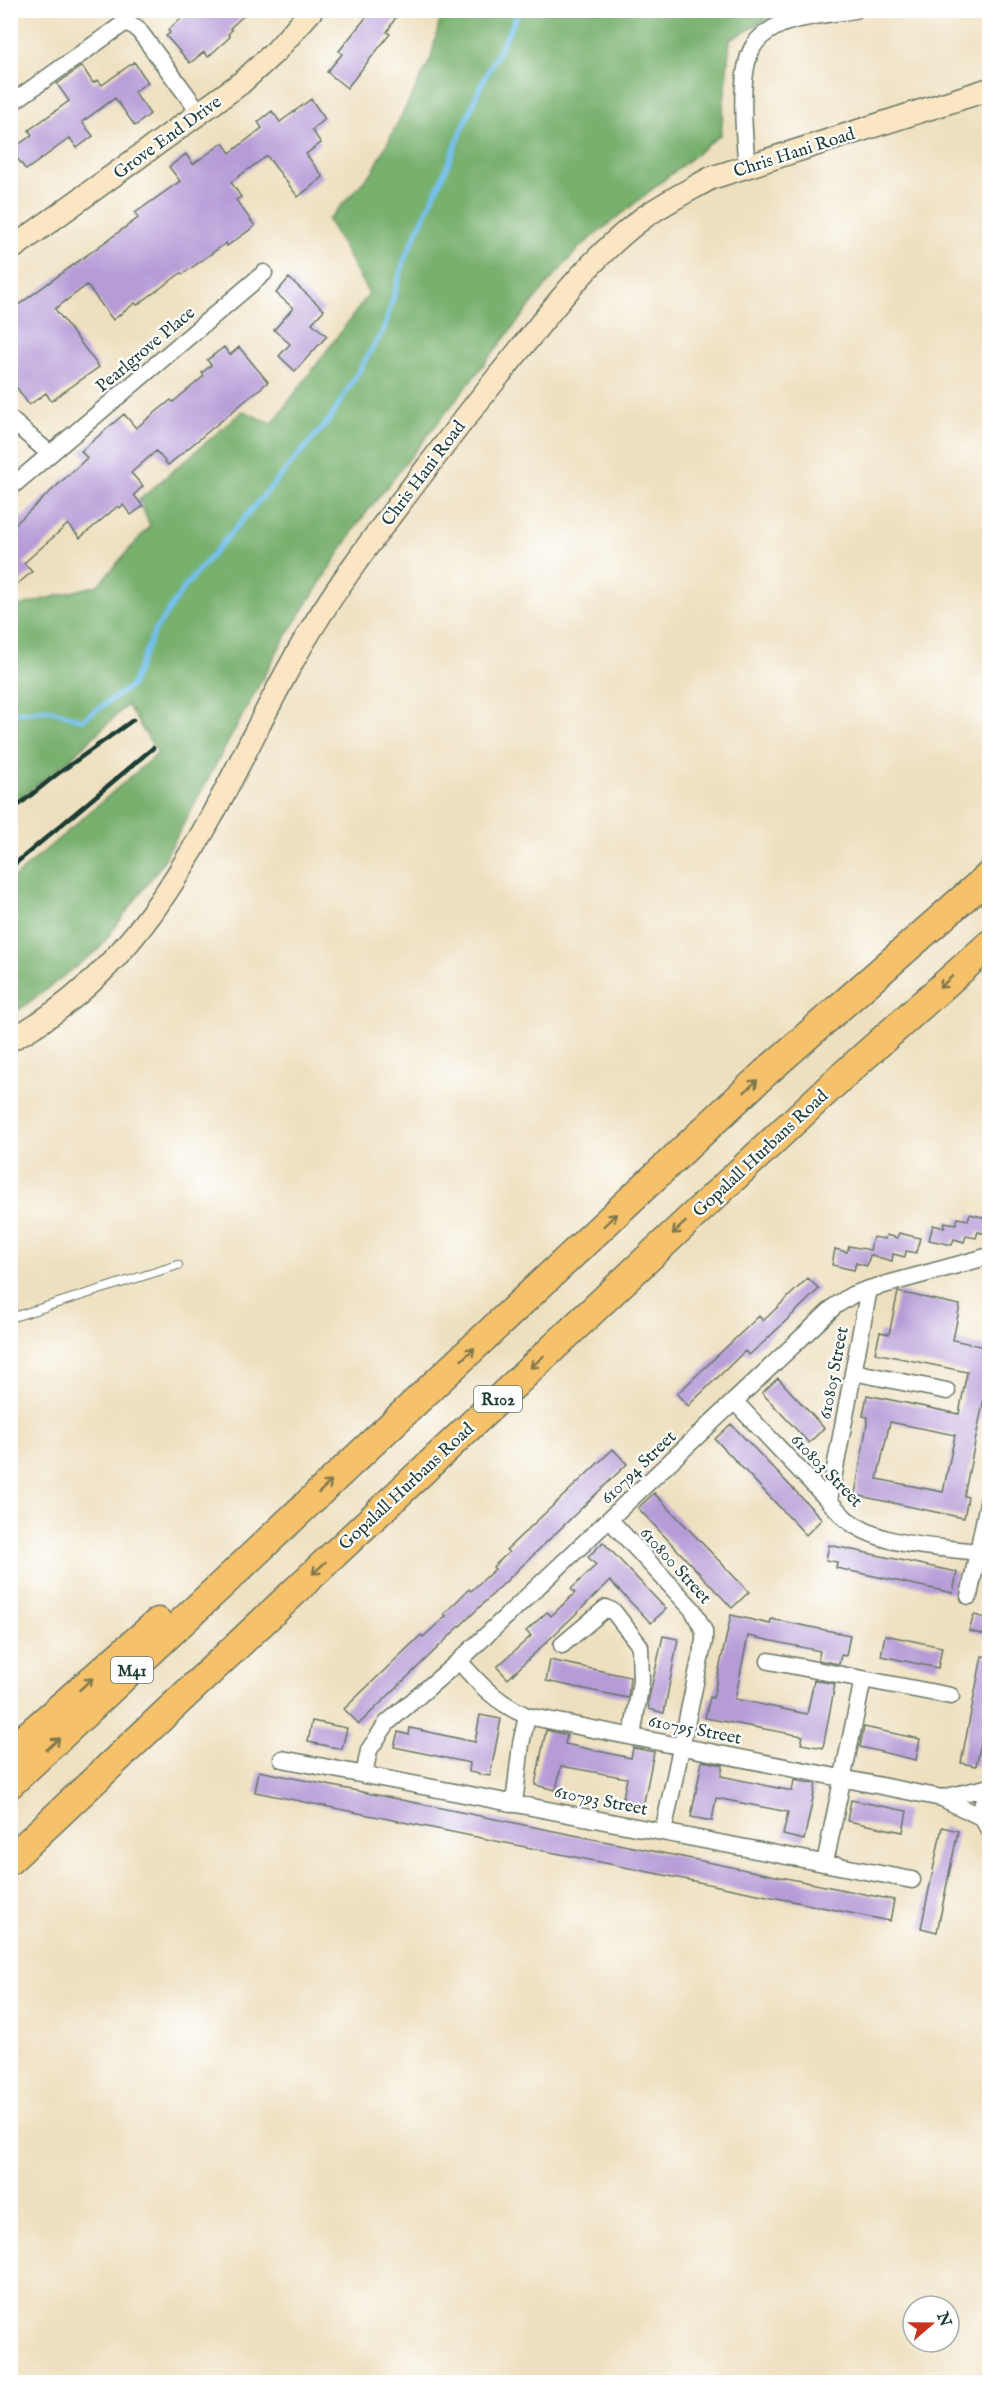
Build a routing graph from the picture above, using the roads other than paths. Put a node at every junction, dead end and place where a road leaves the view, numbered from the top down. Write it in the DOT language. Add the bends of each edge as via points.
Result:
graph roads {
  1 [pos="312,10"];
  2 [pos="855,10"];
  3 [pos="990,89"];
  4 [pos="10,104"];
  5 [pos="200,113"];
  6 [pos="747,166"];
  7 [pos="10,250"];
  8 [pos="264,273"];
  9 [pos="10,419"];
  10 [pos="50,454"];
  11 [pos="10,488"];
  12 [pos="990,875"];
  13 [pos="990,944"];
  14 [pos="10,1040"];
  15 [pos="990,1256"];
  16 [pos="178,1265"];
  17 [pos="869,1289"];
  18 [pos="10,1318"];
  19 [pos="853,1372"];
  20 [pos="947,1391"];
  21 [pos="734,1401"];
  22 [pos="990,1493"];
  23 [pos="829,1500"];
  24 [pos="610,1520"];
  25 [pos="978,1552"];
  26 [pos="252,1556"];
  27 [pos="969,1596"];
  28 [pos="562,1645"];
  29 [pos="459,1661"];
  30 [pos="769,1661"];
  31 [pos="863,1679"];
  32 [pos="951,1696"];
  33 [pos="527,1716"];
  34 [pos="632,1737"];
  35 [pos="682,1745"];
  36 [pos="10,1751"];
  37 [pos="282,1759"];
  38 [pos="364,1775"];
  39 [pos="842,1777"];
  40 [pos="10,1784"];
  41 [pos="990,1788"];
  42 [pos="942,1798"];
  43 [pos="514,1804"];
  44 [pos="986,1825"];
  45 [pos="663,1832"];
  46 [pos="10,1860"];
  47 [pos="825,1863"];
  48 [pos="912,1880"];
  1 -- 5 [label="street, Grove End Drive" via="276,51"];
  2 -- 6 [label="street" via="781,25 752,47 744,88"];
  3 -- 6 [label="street, Chris Hani Road"];
  4 -- 5 [label="street" via="126,22 137,28"];
  5 -- 7 [label="street, Grove End Drive"];
  6 -- 14 [label="street, Chris Hani Road" via="711,178 677,196 606,249 571,285 351,569 291,664 227,790 173,885 147,922 89,983 56,1011"];
  8 -- 10 [label="street, Pearlgrove Place"];
  9 -- 10 [label="street"];
  10 -- 11 [label="street, Pearlgrove Place"];
  26 -- 12 [label="highway, one-way" via="765,1073"];
  13 -- 46 [label="highway, Gopalall Hurbans Road / R102, one-way" via="703,1206"];
  15 -- 17 [label="street, 610794 Street"];
  16 -- 18 [label="lane"];
  17 -- 19 [label="street, 610805 Street"];
  17 -- 21 [label="street, 610794 Street" via="836,1306"];
  19 -- 20 [label="street"];
  19 -- 23 [label="street, 610805 Street"];
  21 -- 23 [label="street, 610803 Street"];
  21 -- 24 [label="street, 610794 Street"];
  22 -- 25 [label="street"];
  23 -- 25 [label="street, 610803 Street" via="858,1529 875,1536"];
  24 -- 29 [label="street, 610794 Street"];
  24 -- 35 [label="street, 610800 Street" via="693,1610 704,1631"];
  25 -- 27 [label="street"];
  36 -- 26 [label="highway, one-way" via="207,1581"];
  40 -- 26 [label="highway, M41, one-way"];
  28 -- 34 [label="street" via="606,1608 614,1612 640,1646 641,1681"];
  29 -- 33 [label="street, 610795 Street" via="487,1693"];
  29 -- 38 [label="street, 610794 Street" via="387,1723 369,1750"];
  30 -- 31 [label="street"];
  31 -- 32 [label="street"];
  31 -- 39 [label="street"];
  33 -- 34 [label="street, 610795 Street"];
  33 -- 43 [label="street"];
  34 -- 35 [label="street, 610795 Street"];
  35 -- 39 [label="street, 610795 Street"];
  35 -- 45 [label="street, 610800 Street"];
  37 -- 38 [label="street, 610793 Street"];
  38 -- 43 [label="street, 610793 Street"];
  39 -- 42 [label="street, 610795 Street"];
  39 -- 47 [label="street"];
  41 -- 42 [label="street"];
  41 -- 44 [label="street" via="982,1807"];
  42 -- 44 [label="street"];
  43 -- 45 [label="street, 610793 Street"];
  45 -- 47 [label="street, 610793 Street"];
  47 -- 48 [label="street, 610793 Street"];
}
